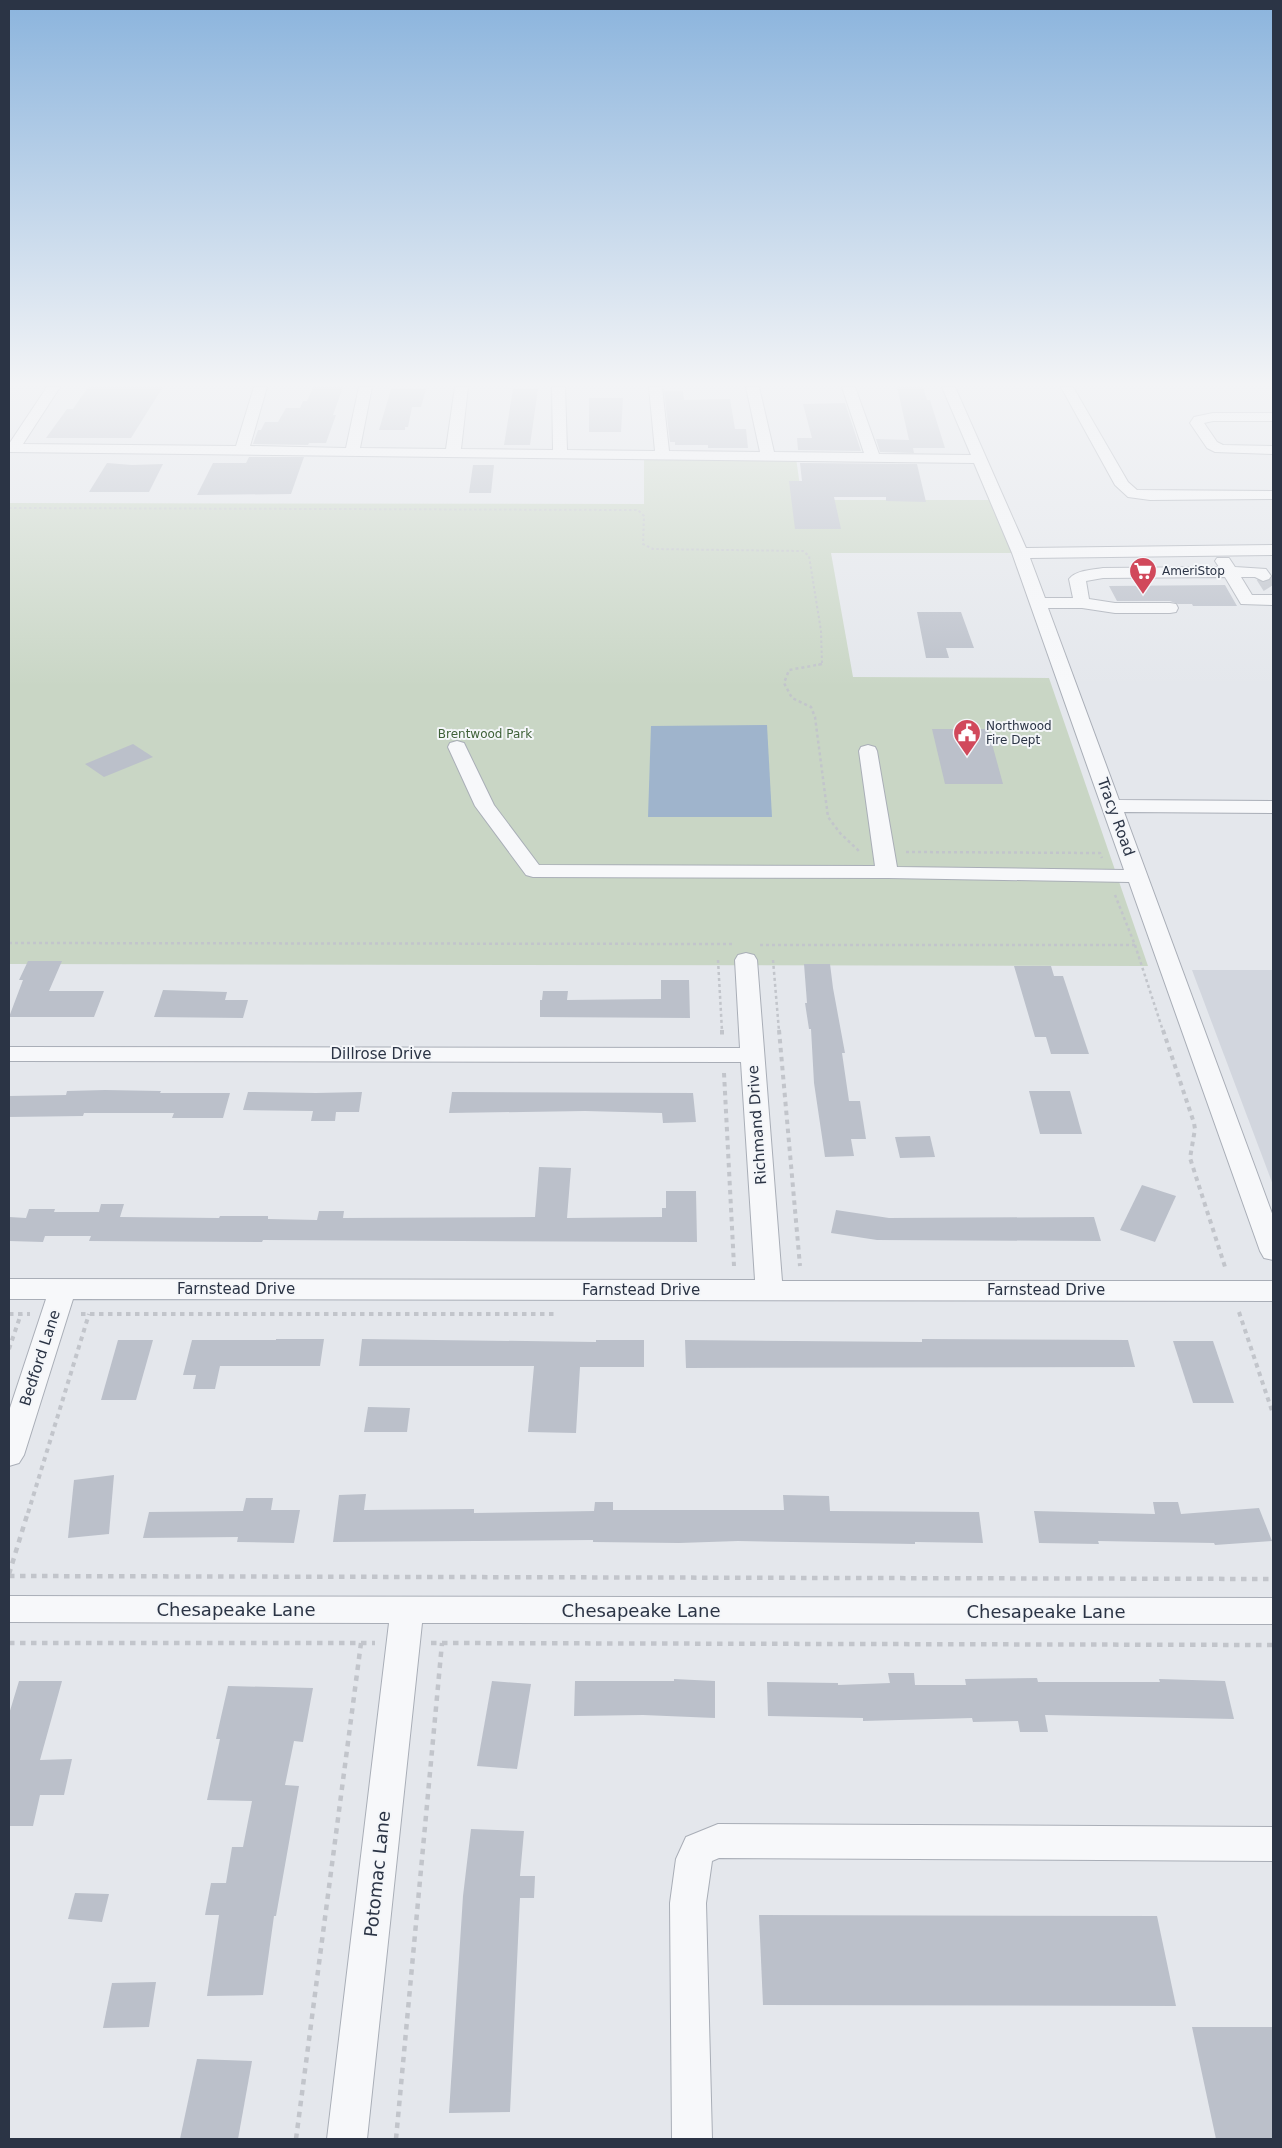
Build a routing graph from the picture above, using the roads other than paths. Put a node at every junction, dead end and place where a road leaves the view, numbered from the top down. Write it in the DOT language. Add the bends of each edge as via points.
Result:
graph roads {
  1 [pos="992,487"];
  2 [pos="1123,487"];
  3 [pos="1273,495"];
  4 [pos="1273,550"];
  5 [pos="1216,551"];
  6 [pos="1135,552"];
  7 [pos="1020,553"];
  8 [pos="1144,573"];
  9 [pos="1230,573"];
  10 [pos="1269,583"];
  11 [pos="1038,603"];
  12 [pos="1082,603"];
  13 [pos="1170,608"];
  14 [pos="458,747"];
  15 [pos="868,752"];
  16 [pos="1111,806"];
  17 [pos="1273,807"];
  18 [pos="889,872"];
  19 [pos="1138,876"];
  20 [pos="746,950"];
  21 [pos="9,1054"];
  22 [pos="752,1055"];
  23 [pos="1269,1227"];
  24 [pos="1273,1251"];
  25 [pos="9,1289"];
  26 [pos="63,1289"];
  27 [pos="769,1290"];
  28 [pos="1273,1290"];
  29 [pos="9,1454"];
  30 [pos="9,1609"];
  31 [pos="1273,1611"];
  32 [pos="405,1626"];
  33 [pos="1273,1844"];
  34 [pos="347,2139"];
  35 [pos="692,2139"];
  1 -- 7 [label="street, Tracy Road"];
  2 -- 3 [label="street" via="1140,495"];
  4 -- 5 [label="street"];
  5 -- 6 [label="street"];
  5 -- 9 [label="street"];
  6 -- 7 [label="street"];
  6 -- 8 [label="street"];
  7 -- 11 [label="street, Tracy Road"];
  8 -- 9 [label="street"];
  8 -- 12 [label="street" via="1077,579"];
  9 -- 10 [label="street"];
  9 -- 10 [label="street" via="1247,600"];
  11 -- 12 [label="street"];
  11 -- 16 [label="street, Tracy Road"];
  12 -- 13 [label="street" via="1115,608"];
  14 -- 18 [label="street" via="485,806 534,871"];
  15 -- 18 [label="street"];
  16 -- 17 [label="street"];
  16 -- 19 [label="street, Tracy Road"];
  18 -- 19 [label="street"];
  19 -- 23 [label="street, Tracy Road"];
  20 -- 22 [label="street, Richmand Drive"];
  21 -- 22 [label="street, Dillrose Drive"];
  22 -- 27 [label="street, Richmand Drive"];
  23 -- 24 [label="street, Tracy Road"];
  25 -- 26 [label="street, Farnstead Drive"];
  26 -- 27 [label="street, Farnstead Drive"];
  26 -- 29 [label="street, Bedford Lane"];
  27 -- 28 [label="street, Farnstead Drive"];
  30 -- 32 [label="street, Chesapeake Lane"];
  31 -- 32 [label="street, Chesapeake Lane"];
  32 -- 34 [label="street, Potomac Lane"];
  33 -- 35 [label="street" via="718,1841 699,1849 694,1859 688,1903"];
}
